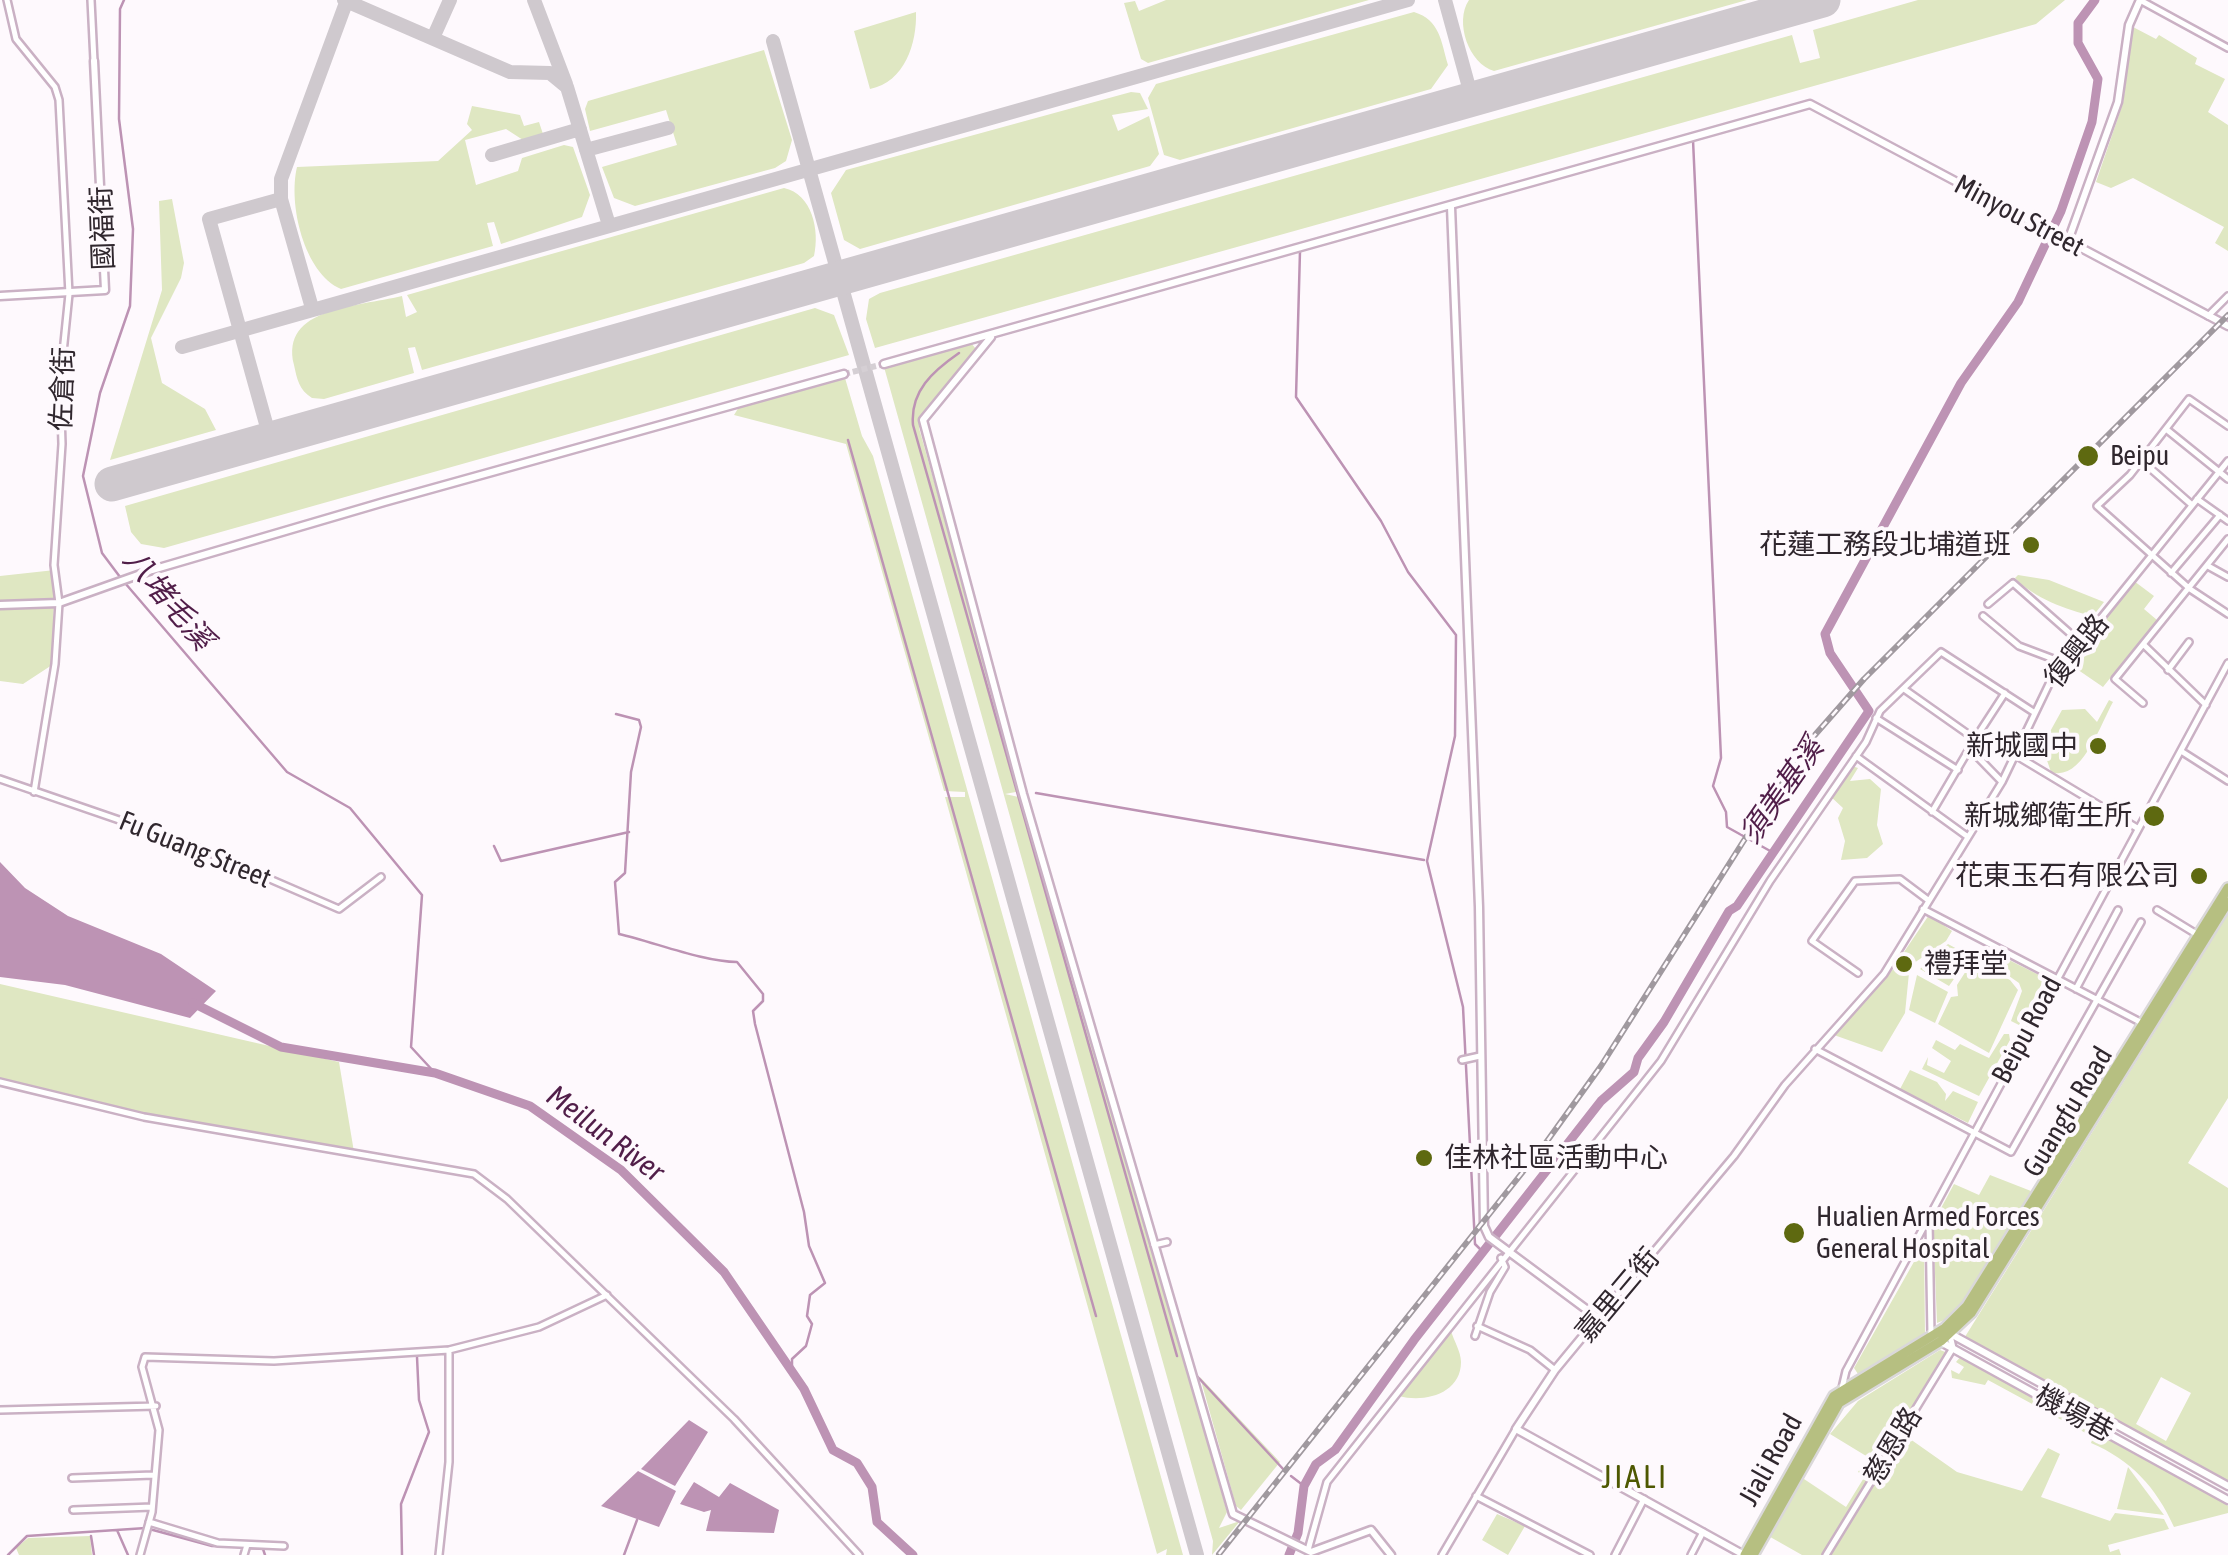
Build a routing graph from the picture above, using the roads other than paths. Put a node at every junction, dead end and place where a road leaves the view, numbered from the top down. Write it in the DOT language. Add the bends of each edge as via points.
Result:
graph roads {
  1 [pos="6,0"];
  2 [pos="90,0"];
  3 [pos="2140,0"];
  4 [pos="2228,48"];
  5 [pos="94,61"];
  6 [pos="1451,207"];
  7 [pos="2065,240"];
  8 [pos="69,294"];
  9 [pos="0,296"];
  10 [pos="2228,296"];
  11 [pos="2208,316"];
  12 [pos="2228,326"];
  13 [pos="992,336"];
  14 [pos="884,364"];
  15 [pos="844,374"];
  16 [pos="2228,426"];
  17 [pos="2166,429"];
  18 [pos="2228,460"];
  19 [pos="2142,461"];
  20 [pos="2218,472"];
  21 [pos="2228,479"];
  22 [pos="2194,502"];
  23 [pos="2220,514"];
  24 [pos="2228,521"];
  25 [pos="2228,539"];
  26 [pos="2152,556"];
  27 [pos="2208,566"];
  28 [pos="2171,573"];
  29 [pos="2228,577"];
  30 [pos="2190,589"];
  31 [pos="60,603"];
  32 [pos="1988,604"];
  33 [pos="0,605"];
  34 [pos="2228,614"];
  35 [pos="1982,616"];
  36 [pos="2189,642"];
  37 [pos="2081,643"];
  38 [pos="2144,645"];
  39 [pos="2064,663"];
  40 [pos="2228,663"];
  41 [pos="2168,670"];
  42 [pos="1904,689"];
  43 [pos="2004,693"];
  44 [pos="2144,703"];
  45 [pos="2206,705"];
  46 [pos="2035,713"];
  47 [pos="1876,718"];
  48 [pos="1975,738"];
  49 [pos="1970,748"];
  50 [pos="2180,751"];
  51 [pos="1856,756"];
  52 [pos="2016,756"];
  53 [pos="1958,770"];
  54 [pos="0,780"];
  55 [pos="2228,780"];
  56 [pos="2002,782"];
  57 [pos="34,792"];
  58 [pos="1932,812"];
  59 [pos="2137,828"];
  60 [pos="1968,838"];
  61 [pos="380,878"];
  62 [pos="2228,888"];
  63 [pos="1928,900"];
  64 [pos="2228,902"];
  65 [pos="1922,909"];
  66 [pos="2118,910"];
  67 [pos="2157,910"];
  68 [pos="2141,922"];
  69 [pos="2198,934"];
  70 [pos="1858,973"];
  71 [pos="2055,978"];
  72 [pos="2076,990"];
  73 [pos="2099,1001"];
  74 [pos="2144,1025"];
  75 [pos="1815,1049"];
  76 [pos="1480,1056"];
  77 [pos="1462,1060"];
  78 [pos="0,1082"];
  79 [pos="1974,1132"];
  80 [pos="1929,1218"];
  81 [pos="1167,1242"];
  82 [pos="1154,1245"];
  83 [pos="1508,1249"];
  84 [pos="1501,1258"];
  85 [pos="607,1295"];
  86 [pos="1598,1318"];
  87 [pos="1476,1326"];
  88 [pos="1942,1335"];
  89 [pos="1475,1336"];
  90 [pos="1953,1348"];
  91 [pos="448,1350"];
  92 [pos="1986,1362"];
  93 [pos="1555,1370"];
  94 [pos="1842,1390"];
  95 [pos="1839,1402"];
  96 [pos="156,1406"];
  97 [pos="0,1410"];
  98 [pos="1516,1429"];
  99 [pos="154,1475"];
  100 [pos="72,1478"];
  101 [pos="2228,1486"];
  102 [pos="1476,1496"];
  103 [pos="2228,1498"];
  104 [pos="1644,1499"];
  105 [pos="152,1507"];
  106 [pos="73,1510"];
  107 [pos="149,1522"];
  108 [pos="1703,1532"];
  109 [pos="247,1545"];
  110 [pos="284,1546"];
  111 [pos="1575,1547"];
  112 [pos="1304,1548"];
  113 [pos="140,1555"];
  114 [pos="244,1555"];
  115 [pos="439,1555"];
  116 [pos="859,1555"];
  117 [pos="1391,1555"];
  118 [pos="1442,1555"];
  119 [pos="1570,1555"];
  120 [pos="1590,1555"];
  121 [pos="1615,1555"];
  122 [pos="1691,1555"];
  123 [pos="1744,1555"];
  124 [pos="1753,1555"];
  125 [pos="1826,1555"];
  1 -- 8 [label="street, 佐倉街" via="16,40 59,100"];
  2 -- 5 [label="street"];
  3 -- 4 [label="street"];
  3 -- 7 [label="street" via="2129,25 2118,102"];
  5 -- 8 [label="street, 國福街" via="104,290"];
  6 -- 7 [label="street, Minyou Street" via="1810,104"];
  6 -- 13 [label="street"];
  6 -- 76 [label="street" via="1480,907"];
  7 -- 11 [label="street, Minyou Street"];
  8 -- 9 [label="street, 國福街"];
  8 -- 31 [label="street, 佐倉街" via="54,565"];
  10 -- 11 [label="street"];
  11 -- 12 [label="street, Minyou Street"];
  13 -- 14 [label="street"];
  13 -- 82 [label="street" via="924,420 1018,776"];
  15 -- 31 [label="street" via="131,577"];
  16 -- 17 [label="street" via="2189,399"];
  17 -- 19 [label="street"];
  17 -- 20 [label="street"];
  18 -- 20 [label="street, 復興路"];
  19 -- 22 [label="street"];
  19 -- 26 [label="street" via="2097,506"];
  20 -- 21 [label="street"];
  20 -- 22 [label="street, 復興路"];
  22 -- 23 [label="street"];
  22 -- 26 [label="street, 復興路"];
  23 -- 24 [label="street"];
  23 -- 28 [label="street"];
  25 -- 27 [label="street"];
  26 -- 28 [label="street"];
  26 -- 37 [label="street, 復興路"];
  27 -- 29 [label="street"];
  27 -- 30 [label="street"];
  28 -- 30 [label="street"];
  30 -- 34 [label="street"];
  30 -- 38 [label="street"];
  31 -- 33 [label="street"];
  31 -- 57 [label="street, 佐倉街"];
  32 -- 37 [label="street" via="2013,583"];
  35 -- 39 [label="street" via="2019,646"];
  36 -- 41 [label="street"];
  37 -- 39 [label="street, 復興路"];
  38 -- 41 [label="street"];
  38 -- 44 [label="street" via="2115,679"];
  39 -- 46 [label="street, 復興路"];
  40 -- 45 [label="street, Beipu Road"];
  41 -- 45 [label="street"];
  42 -- 43 [label="street" via="1941,652"];
  42 -- 47 [label="street"];
  42 -- 48 [label="street"];
  43 -- 46 [label="street"];
  43 -- 48 [label="street"];
  45 -- 50 [label="street, Beipu Road"];
  46 -- 52 [label="street, 復興路"];
  47 -- 51 [label="street"];
  47 -- 53 [label="street"];
  48 -- 49 [label="street"];
  49 -- 53 [label="street"];
  49 -- 56 [label="street"];
  50 -- 55 [label="street"];
  50 -- 59 [label="street, Beipu Road"];
  51 -- 58 [label="street"];
  51 -- 83 [label="street" via="1770,881 1662,1060"];
  52 -- 56 [label="street, 復興路"];
  52 -- 59 [label="street"];
  53 -- 58 [label="street"];
  54 -- 57 [label="street, Fu Guang Street"];
  56 -- 60 [label="street, 復興路"];
  57 -- 61 [label="street, Fu Guang Street" via="189,844 338,909"];
  58 -- 60 [label="street"];
  59 -- 71 [label="street, Beipu Road"];
  60 -- 63 [label="street, 復興路"];
  62 -- 69 [label="main road, Guangfu Road"];
  63 -- 65 [label="street, 復興路"];
  63 -- 70 [label="street" via="1900,878 1855,881 1812,942"];
  64 -- 74 [label="main road, Guangfu Road"];
  65 -- 71 [label="street"];
  65 -- 75 [label="street, 嘉里三街" via="1884,974"];
  66 -- 72 [label="street"];
  67 -- 69 [label="street"];
  68 -- 73 [label="street"];
  69 -- 74 [label="main road, Guangfu Road"];
  71 -- 72 [label="street"];
  71 -- 79 [label="street, Beipu Road"];
  72 -- 73 [label="street"];
  73 -- 74 [label="street"];
  73 -- 79 [label="street" via="2010,1152"];
  74 -- 88 [label="main road, Guangfu Road" via="1971,1314"];
  75 -- 79 [label="street"];
  75 -- 86 [label="street, 嘉里三街"];
  76 -- 77 [label="street"];
  76 -- 83 [label="street" via="1484,1226"];
  78 -- 85 [label="street" via="144,1117 474,1174"];
  79 -- 80 [label="street, Beipu Road"];
  80 -- 88 [label="street"];
  80 -- 94 [label="street, Beipu Road" via="1846,1370"];
  81 -- 82 [label="street"];
  82 -- 112 [label="street" via="1233,1514"];
  83 -- 84 [label="street"];
  83 -- 86 [label="street"];
  84 -- 87 [label="street" via="1505,1267"];
  84 -- 112 [label="street" via="1327,1482"];
  85 -- 91 [label="street" via="533,1328"];
  85 -- 116 [label="street"];
  86 -- 93 [label="street, 嘉里三街"];
  87 -- 89 [label="street"];
  87 -- 93 [label="street" via="1530,1350"];
  88 -- 90 [label="street, 機場巷"];
  88 -- 92 [label="street, 機場巷"];
  88 -- 94 [label="main road, Guangfu Road"];
  88 -- 95 [label="main road, Guangfu Road"];
  90 -- 92 [label="street, 機場巷"];
  90 -- 125 [label="street, 慈恩路"];
  91 -- 96 [label="street" via="274,1361 150,1356 142,1366"];
  91 -- 115 [label="street" via="449,1462"];
  92 -- 101 [label="street, 機場巷"];
  92 -- 103 [label="street, 機場巷"];
  93 -- 98 [label="street, 嘉里三街"];
  94 -- 95 [label="street, Beipu Road"];
  94 -- 123 [label="main road, Jiali Road" via="1823,1411"];
  95 -- 124 [label="main road, Jiali Road"];
  96 -- 97 [label="street"];
  96 -- 99 [label="street"];
  98 -- 102 [label="street, 嘉里三街"];
  98 -- 104 [label="street"];
  99 -- 100 [label="street"];
  99 -- 105 [label="street"];
  102 -- 111 [label="street"];
  102 -- 118 [label="street, 嘉里三街"];
  104 -- 108 [label="street"];
  104 -- 121 [label="street"];
  105 -- 106 [label="street"];
  105 -- 107 [label="street"];
  107 -- 109 [label="street" via="186,1536"];
  107 -- 113 [label="street"];
  108 -- 122 [label="street"];
  108 -- 123 [label="street"];
  109 -- 110 [label="street"];
  109 -- 114 [label="street"];
  111 -- 119 [label="street"];
  111 -- 120 [label="street"];
  112 -- 117 [label="street" via="1324,1548 1371,1530"];
}
